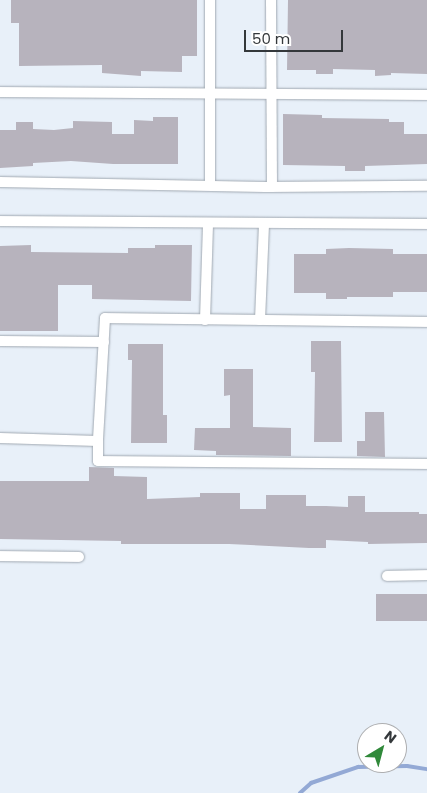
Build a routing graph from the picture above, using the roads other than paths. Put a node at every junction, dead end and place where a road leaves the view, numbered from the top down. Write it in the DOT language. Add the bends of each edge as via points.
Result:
graph roads {
  1 [pos="210,0"];
  2 [pos="271,0"];
  3 [pos="0,92"];
  4 [pos="208,93"];
  5 [pos="271,94"];
  6 [pos="427,95"];
  7 [pos="0,182"];
  8 [pos="210,185"];
  9 [pos="427,186"];
  10 [pos="272,187"];
  11 [pos="0,221"];
  12 [pos="208,224"];
  13 [pos="264,224"];
  14 [pos="427,224"];
  15 [pos="205,320"];
  16 [pos="260,320"];
  17 [pos="427,322"];
  18 [pos="0,341"];
  19 [pos="104,342"];
  20 [pos="0,438"];
  21 [pos="98,441"];
  22 [pos="427,464"];
  23 [pos="0,556"];
  24 [pos="79,557"];
  25 [pos="427,575"];
  26 [pos="386,576"];
  1 -- 4 [label="street"];
  2 -- 5 [label="street"];
  3 -- 4 [label="street"];
  4 -- 5 [label="street"];
  4 -- 8 [label="street"];
  5 -- 6 [label="street"];
  5 -- 10 [label="street"];
  7 -- 8 [label="street"];
  8 -- 10 [label="street"];
  9 -- 10 [label="street"];
  11 -- 12 [label="street"];
  12 -- 13 [label="street"];
  12 -- 15 [label="street"];
  13 -- 14 [label="street"];
  13 -- 16 [label="street"];
  15 -- 16 [label="street"];
  15 -- 19 [label="street" via="105,318"];
  16 -- 17 [label="street"];
  18 -- 19 [label="street"];
  19 -- 21 [label="street"];
  20 -- 21 [label="street"];
  21 -- 22 [label="street" via="98,461"];
  23 -- 24 [label="street"];
  25 -- 26 [label="street"];
}
